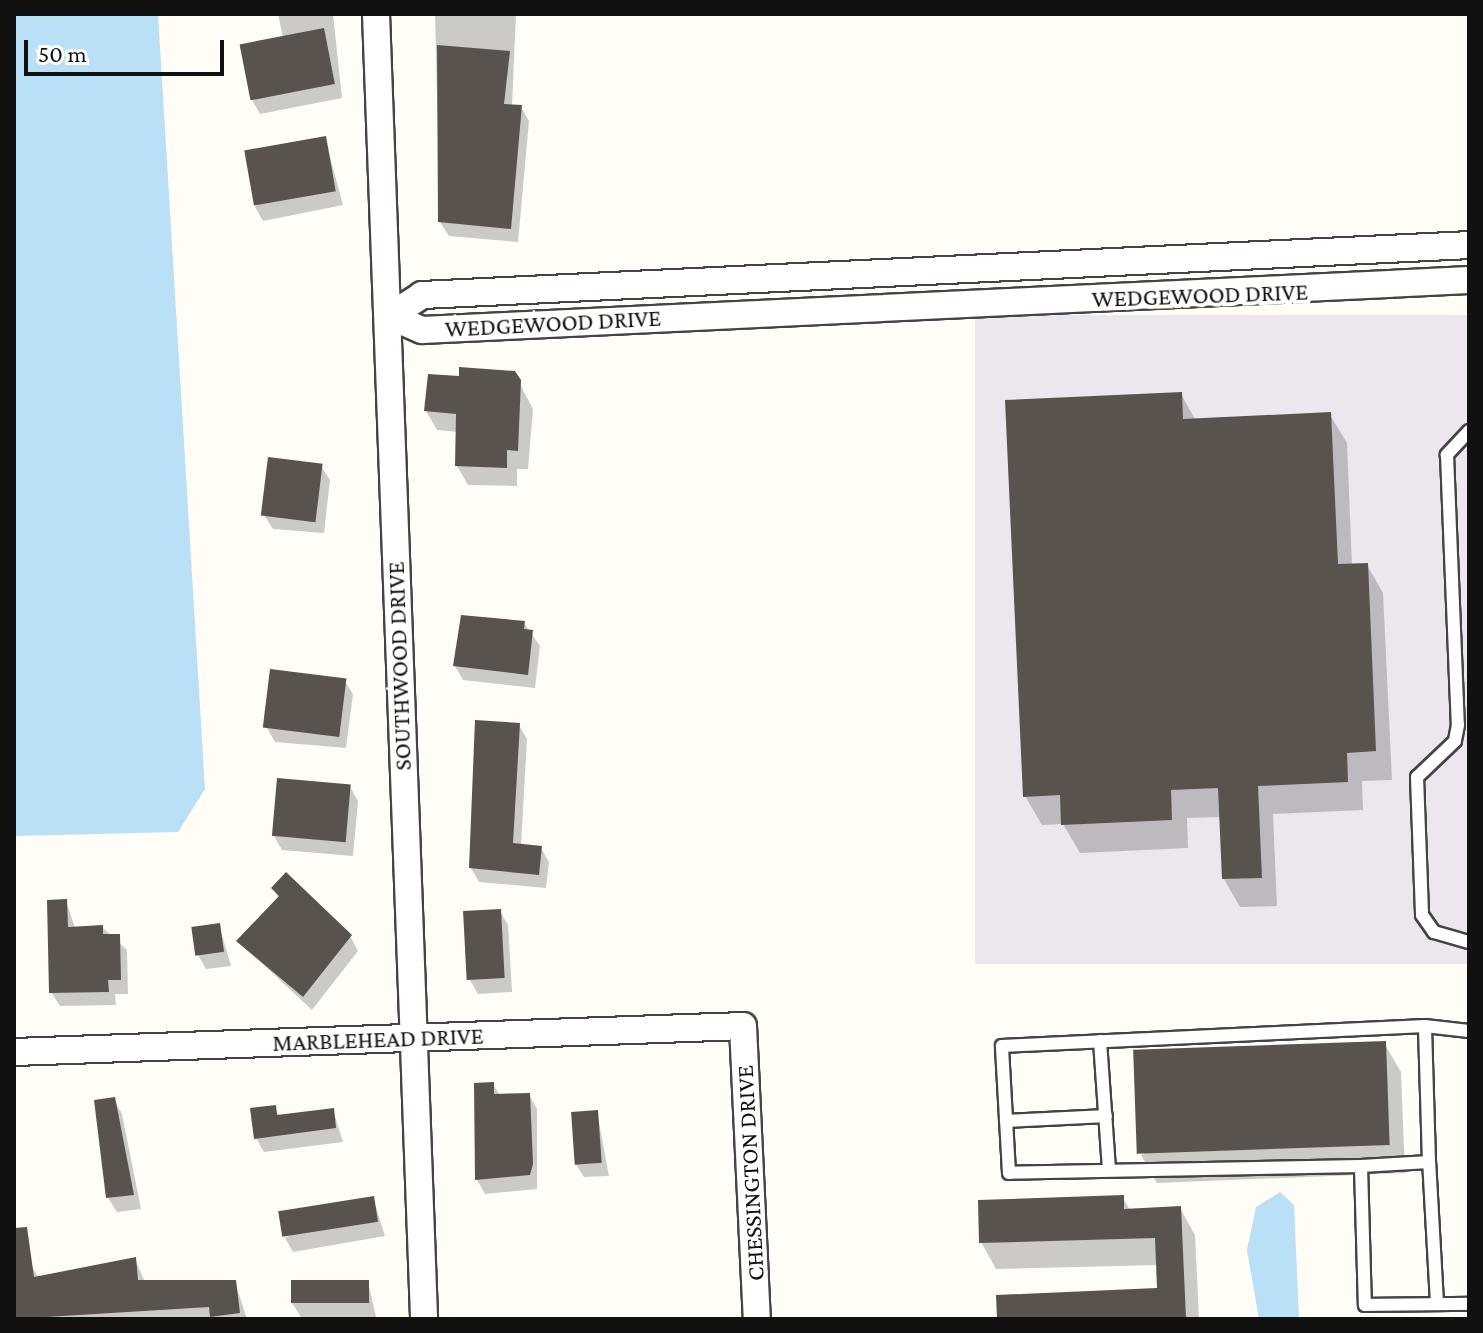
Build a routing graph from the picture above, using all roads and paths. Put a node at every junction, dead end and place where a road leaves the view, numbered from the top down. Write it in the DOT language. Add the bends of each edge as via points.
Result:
graph roads {
  1 [pos="376,14"];
  2 [pos="1469,245"];
  3 [pos="1469,280"];
  4 [pos="390,316"];
  5 [pos="1469,431"];
  6 [pos="1469,942"];
  7 [pos="743,1026"];
  8 [pos="1425,1026"];
  9 [pos="1469,1031"];
  10 [pos="414,1038"];
  11 [pos="1100,1041"];
  12 [pos="14,1052"];
  13 [pos="1106,1116"];
  14 [pos="1006,1121"];
  15 [pos="1429,1162"];
  16 [pos="1361,1166"];
  17 [pos="1109,1170"];
  18 [pos="1437,1303"];
  19 [pos="1469,1304"];
  20 [pos="424,1319"];
  21 [pos="757,1319"];
  1 -- 4 [label="street, SOUTHWOOD DRIVE"];
  2 -- 4 [label="street, WEDGEWOOD DRIVE" via="422,295"];
  3 -- 4 [label="street, WEDGEWOOD DRIVE" via="422,330"];
  4 -- 10 [label="street, SOUTHWOOD DRIVE"];
  5 -- 6 [label="lane" via="1447,455 1457,733 1417,777 1422,915 1434,932"];
  7 -- 10 [label="street, MARBLEHEAD DRIVE"];
  7 -- 21 [label="street, CHESSINGTON DRIVE"];
  8 -- 9 [label="lane"];
  8 -- 11 [label="lane"];
  8 -- 15 [label="lane"];
  10 -- 12 [label="street, MARBLEHEAD DRIVE"];
  10 -- 20 [label="street, SOUTHWOOD DRIVE"];
  11 -- 13 [label="lane"];
  11 -- 14 [label="lane" via="1002,1046"];
  13 -- 14 [label="lane"];
  13 -- 17 [label="lane"];
  14 -- 17 [label="lane" via="1009,1173"];
  15 -- 16 [label="lane"];
  15 -- 18 [label="lane"];
  16 -- 17 [label="lane"];
  16 -- 18 [label="lane" via="1365,1305"];
  18 -- 19 [label="lane"];
}
